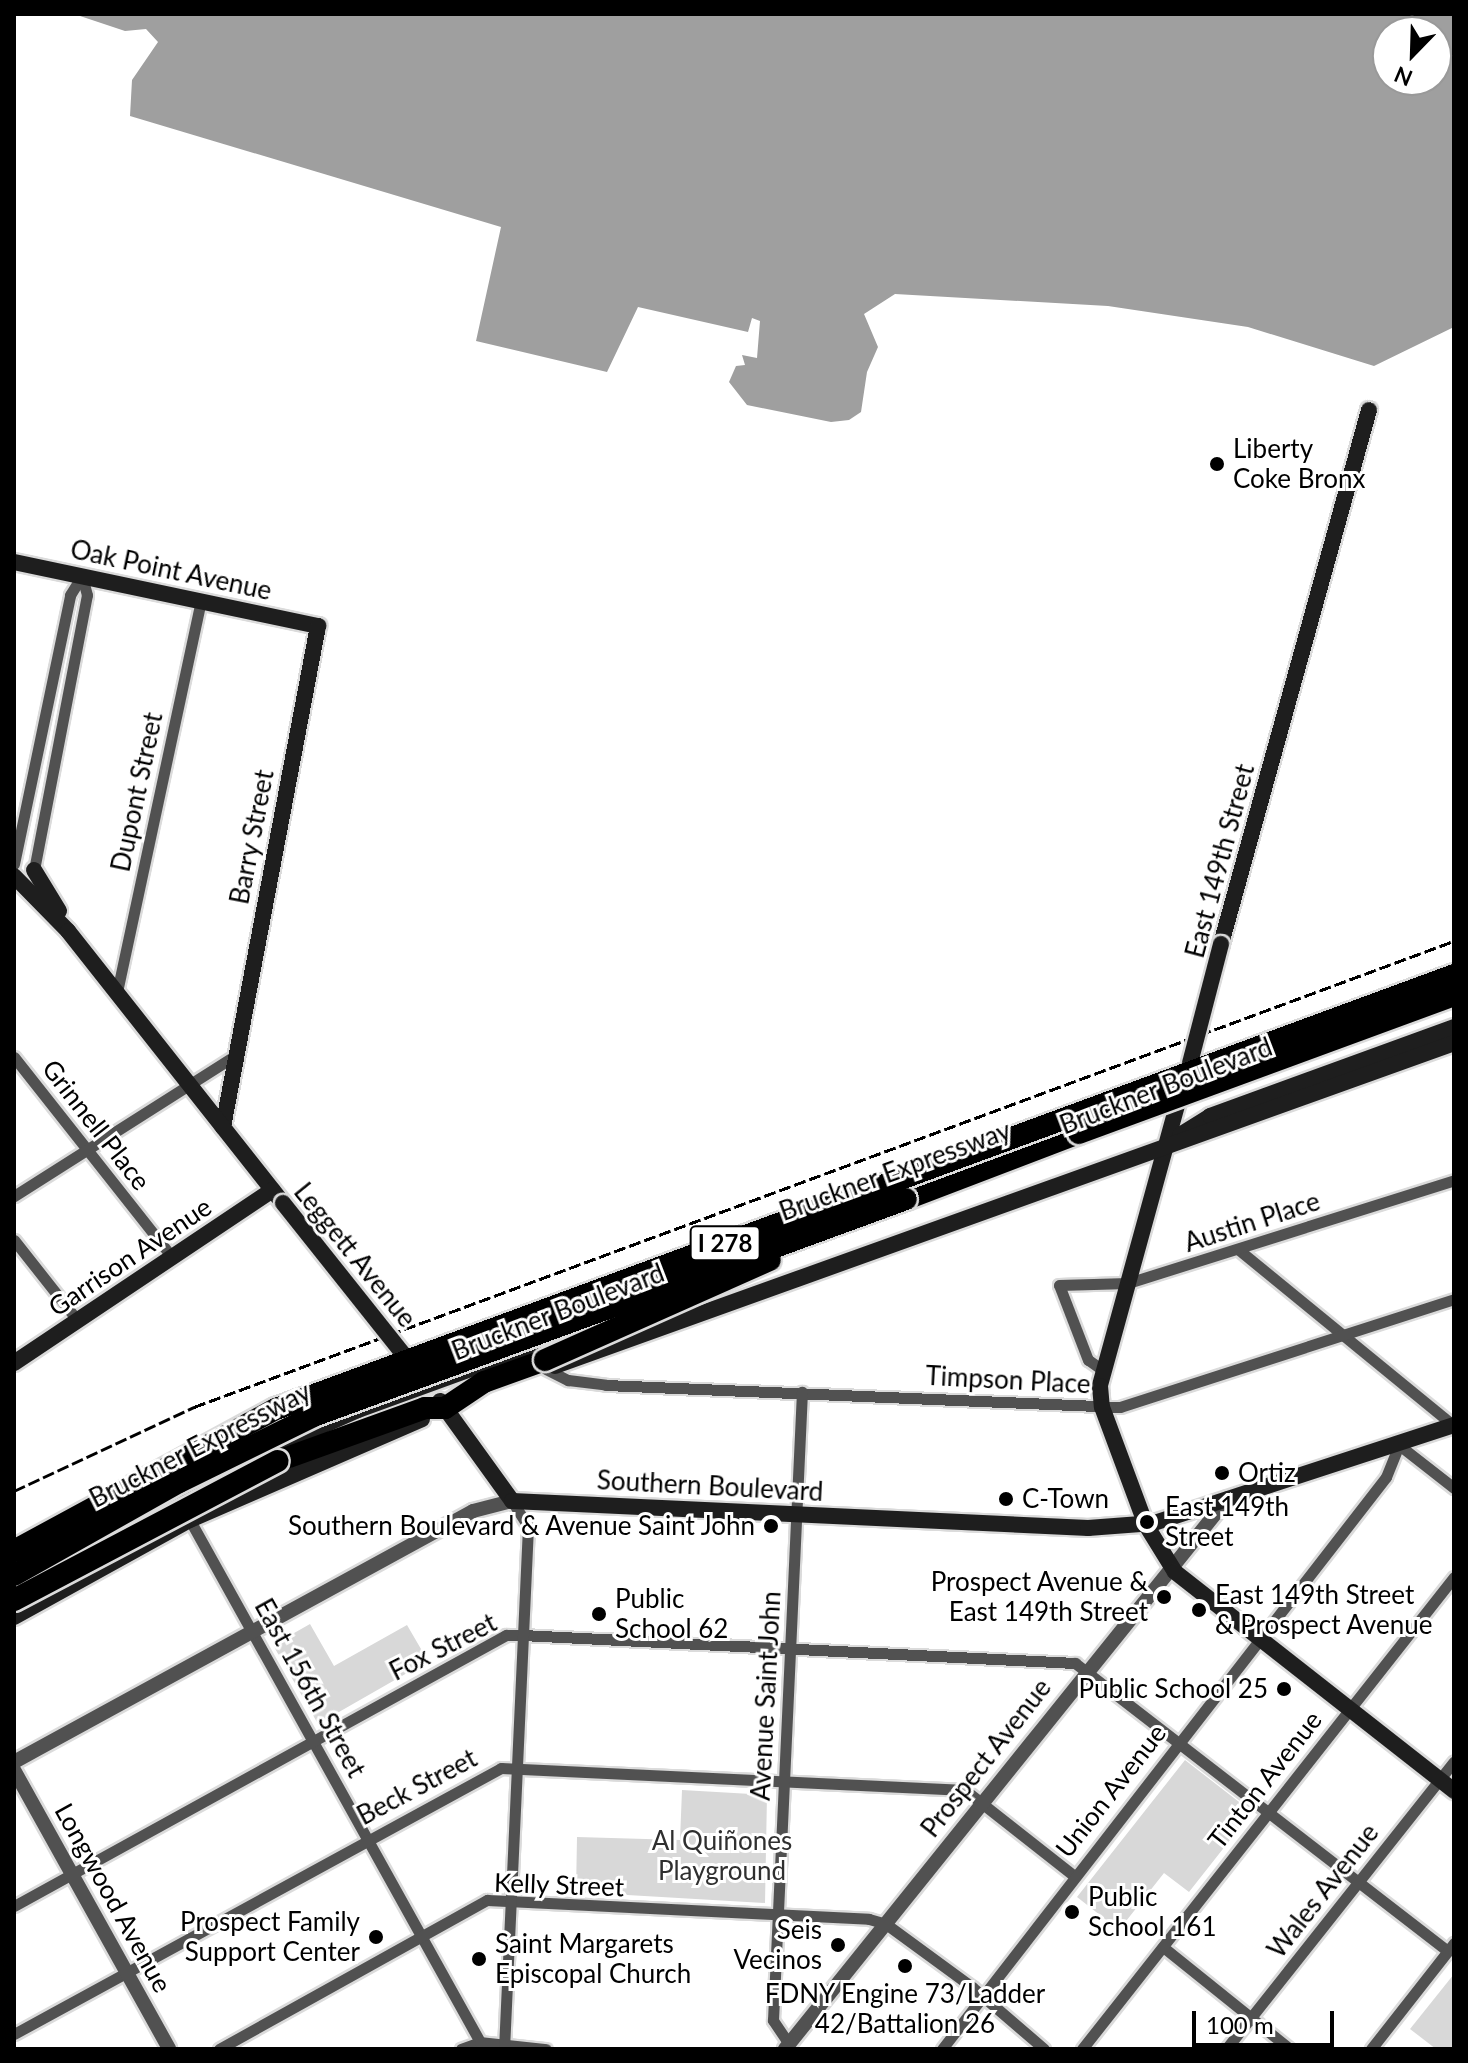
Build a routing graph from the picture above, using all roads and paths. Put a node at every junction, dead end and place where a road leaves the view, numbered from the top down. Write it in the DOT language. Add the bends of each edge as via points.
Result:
graph roads {
  1 [pos="1369,410"];
  2 [pos="14,562"];
  3 [pos="82,576"];
  4 [pos="201,601"];
  5 [pos="318,626"];
  6 [pos="14,864"];
  7 [pos="34,870"];
  8 [pos="14,876"];
  9 [pos="68,931"];
  10 [pos="1454,975"];
  11 [pos="1454,986"];
  12 [pos="117,992"];
  13 [pos="1454,995"];
  14 [pos="1454,1005"];
  15 [pos="1454,1027"];
  16 [pos="1454,1043"];
  17 [pos="14,1057"];
  18 [pos="233,1057"];
  19 [pos="191,1085"];
  20 [pos="1182,1089"];
  21 [pos="1176,1107"];
  22 [pos="223,1127"];
  23 [pos="1165,1144"];
  24 [pos="87,1149"];
  25 [pos="1454,1180"];
  26 [pos="14,1196"];
  27 [pos="278,1196"];
  28 [pos="906,1199"];
  29 [pos="14,1240"];
  30 [pos="1239,1250"];
  31 [pos="173,1258"];
  32 [pos="1128,1283"];
  33 [pos="1454,1299"];
  34 [pos="78,1321"];
  35 [pos="1345,1335"];
  36 [pos="409,1361"];
  37 [pos="14,1363"];
  38 [pos="546,1364"];
  39 [pos="1104,1371"];
  40 [pos="430,1387"];
  41 [pos="802,1392"];
  42 [pos="1102,1407"];
  43 [pos="445,1408"];
  44 [pos="1453,1425"];
  45 [pos="1399,1445"];
  46 [pos="165,1477"];
  47 [pos="1454,1488"];
  48 [pos="177,1498"];
  49 [pos="1228,1498"];
  50 [pos="512,1501"];
  51 [pos="796,1514"];
  52 [pos="190,1520"];
  53 [pos="1146,1525"];
  54 [pos="14,1551"];
  55 [pos="14,1562"];
  56 [pos="1170,1568"];
  57 [pos="14,1575"];
  58 [pos="1454,1577"];
  59 [pos="14,1588"];
  60 [pos="14,1600"];
  61 [pos="14,1617"];
  62 [pos="252,1631"];
  63 [pos="522,1635"];
  64 [pos="1261,1639"];
  65 [pos="791,1648"];
  66 [pos="1087,1669"];
  67 [pos="1350,1709"];
  68 [pos="314,1740"];
  69 [pos="1179,1741"];
  70 [pos="1454,1761"];
  71 [pos="14,1762"];
  72 [pos="516,1768"];
  73 [pos="14,1770"];
  74 [pos="1440,1779"];
  75 [pos="784,1781"];
  76 [pos="1454,1791"];
  77 [pos="981,1803"];
  78 [pos="1269,1811"];
  79 [pos="369,1838"];
  80 [pos="72,1873"];
  81 [pos="1073,1875"];
  82 [pos="1359,1881"];
  83 [pos="510,1902"];
  84 [pos="14,1906"];
  85 [pos="778,1915"];
  86 [pos="886,1924"];
  87 [pos="422,1938"];
  88 [pos="1163,1947"];
  89 [pos="1451,1947"];
  90 [pos="127,1972"];
  91 [pos="979,1997"];
  92 [pos="1251,2018"];
  93 [pos="14,2034"];
  94 [pos="482,2045"];
  95 [pos="504,2046"];
  96 [pos="787,2046"];
  97 [pos="169,2049"];
  98 [pos="219,2049"];
  99 [pos="461,2049"];
  100 [pos="546,2049"];
  101 [pos="942,2049"];
  102 [pos="1044,2049"];
  103 [pos="1082,2049"];
  104 [pos="1226,2049"];
  105 [pos="1290,2049"];
  106 [pos="1371,2049"];
  1 -- 20 [label="main road, East 149th Street, bridge"];
  2 -- 3 [label="main road, Oak Point Avenue"];
  3 -- 4 [label="main road, Oak Point Avenue"];
  3 -- 6 [label="street" via="70,595"];
  3 -- 7 [label="street" via="87,595"];
  4 -- 5 [label="main road, Oak Point Avenue"];
  4 -- 12 [label="street, Dupont Street"];
  5 -- 18 [label="main road, Barry Street"];
  7 -- 9 [label="main road"];
  8 -- 9 [label="main road, Leggett Avenue"];
  9 -- 12 [label="main road, Leggett Avenue"];
  10 -- 54 [label="highway, Bruckner Expressway / I 278, bridge" via="276,1409"];
  11 -- 20 [label="main road, Bruckner Boulevard"];
  12 -- 19 [label="main road, Leggett Avenue"];
  13 -- 28 [label="highway, Bruckner Expressway / I 278, bridge"];
  14 -- 21 [label="main road, Bruckner Boulevard"];
  15 -- 23 [label="main road, Bruckner Boulevard" via="1210,1116"];
  16 -- 23 [label="main road, Bruckner Boulevard" via="1261,1116"];
  17 -- 24 [label="street, Grinnell Place"];
  18 -- 19 [label="street"];
  18 -- 22 [label="main road, Barry Street"];
  19 -- 22 [label="main road, Leggett Avenue"];
  19 -- 24 [label="street"];
  20 -- 21 [label="main road, East 149th Street"];
  20 -- 36 [label="main road, Bruckner Boulevard"];
  21 -- 23 [label="main road, East 149th Street"];
  21 -- 40 [label="main road, Bruckner Boulevard"];
  22 -- 27 [label="main road, Leggett Avenue"];
  23 -- 32 [label="main road, East 149th Street"];
  23 -- 38 [label="main road, Bruckner Boulevard"];
  24 -- 26 [label="street"];
  24 -- 31 [label="street, Grinnell Place"];
  25 -- 30 [label="street, Austin Place"];
  27 -- 31 [label="main road, Garrison Avenue"];
  27 -- 36 [label="main road, Leggett Avenue, bridge"];
  28 -- 38 [label="highway, bridge"];
  28 -- 57 [label="highway, Bruckner Expressway / I 278, bridge" via="316,1415 192,1475"];
  29 -- 34 [label="street"];
  30 -- 32 [label="street, Austin Place"];
  30 -- 35 [label="street"];
  31 -- 34 [label="main road, Garrison Avenue"];
  32 -- 39 [label="main road, East 149th Street"];
  32 -- 39 [label="street, Austin Place" via="1059,1285 1088,1360"];
  33 -- 35 [label="street, Timpson Place"];
  34 -- 37 [label="main road, Garrison Avenue"];
  35 -- 42 [label="street, Timpson Place" via="1120,1407"];
  35 -- 44 [label="street"];
  36 -- 40 [label="main road, Leggett Avenue"];
  36 -- 46 [label="main road, Bruckner Boulevard"];
  38 -- 41 [label="street, Timpson Place" via="568,1380 606,1385"];
  38 -- 43 [label="highway" via="484,1382"];
  39 -- 42 [label="main road, East 149th Street"];
  40 -- 43 [label="main road, Leggett Avenue"];
  40 -- 48 [label="main road, Bruckner Boulevard" via="358,1410"];
  41 -- 42 [label="street, Timpson Place"];
  41 -- 51 [label="street, Avenue Saint John"];
  42 -- 53 [label="main road, East 149th Street"];
  43 -- 50 [label="main road, Leggett Avenue"];
  43 -- 52 [label="main road"];
  43 -- 60 [label="highway, bridge" via="425,1408 278,1461"];
  44 -- 45 [label="main road, Southern Boulevard"];
  45 -- 47 [label="street"];
  45 -- 49 [label="main road, Southern Boulevard"];
  45 -- 64 [label="street, Union Avenue" via="1386,1477"];
  46 -- 48 [label="street, East 156th Street"];
  46 -- 55 [label="main road, Bruckner Boulevard"];
  48 -- 52 [label="street, East 156th Street"];
  48 -- 59 [label="main road, Bruckner Boulevard"];
  49 -- 53 [label="main road, Southern Boulevard"];
  49 -- 56 [label="street, Prospect Avenue"];
  50 -- 51 [label="main road, Southern Boulevard"];
  50 -- 62 [label="street, Southern Boulevard" via="473,1511"];
  50 -- 63 [label="street, Leggett Avenue" via="528,1519"];
  51 -- 53 [label="main road, Southern Boulevard" via="1088,1528"];
  51 -- 65 [label="street, Avenue Saint John"];
  52 -- 61 [label="main road"];
  52 -- 62 [label="street, East 156th Street"];
  53 -- 56 [label="main road, East 149th Street"];
  56 -- 64 [label="main road, East 149th Street"];
  56 -- 66 [label="street, Prospect Avenue"];
  58 -- 67 [label="street, Tinton Avenue"];
  62 -- 68 [label="street, East 156th Street"];
  62 -- 71 [label="street, Southern Boulevard"];
  63 -- 65 [label="street, Fox Street"];
  63 -- 68 [label="street, Fox Street" via="506,1635"];
  63 -- 72 [label="street, Leggett Avenue"];
  64 -- 67 [label="main road, East 149th Street"];
  64 -- 69 [label="street, Union Avenue"];
  65 -- 66 [label="street, Fox Street" via="1070,1662"];
  65 -- 75 [label="street, Avenue Saint John"];
  66 -- 69 [label="street"];
  66 -- 77 [label="street, Prospect Avenue"];
  67 -- 74 [label="main road, East 149th Street"];
  67 -- 78 [label="street, Tinton Avenue"];
  68 -- 79 [label="street, East 156th Street"];
  68 -- 80 [label="street, Fox Street"];
  69 -- 78 [label="street"];
  69 -- 81 [label="street, Union Avenue"];
  70 -- 74 [label="street, Wales Avenue"];
  72 -- 75 [label="street, Beck Street"];
  72 -- 79 [label="street, Beck Street" via="501,1768"];
  72 -- 83 [label="street, Leggett Avenue"];
  73 -- 80 [label="street, Longwood Avenue"];
  74 -- 76 [label="main road, East 149th Street"];
  74 -- 82 [label="street, Wales Avenue"];
  75 -- 77 [label="street, Beck Street" via="965,1790"];
  75 -- 85 [label="street, Avenue Saint John"];
  77 -- 81 [label="street, Beck Street"];
  77 -- 86 [label="street, Prospect Avenue"];
  78 -- 82 [label="street"];
  78 -- 88 [label="street, Tinton Avenue"];
  79 -- 87 [label="street, East 156th Street"];
  79 -- 90 [label="street, Beck Street"];
  80 -- 84 [label="street, Fox Street"];
  80 -- 90 [label="street, Longwood Avenue"];
  81 -- 91 [label="street, Union Avenue"];
  82 -- 89 [label="street"];
  82 -- 92 [label="street, Wales Avenue"];
  83 -- 85 [label="street, Kelly Street"];
  83 -- 87 [label="street, Kelly Street" via="487,1900"];
  83 -- 95 [label="street, Leggett Avenue"];
  85 -- 86 [label="street, Kelly Street"];
  85 -- 96 [label="street, Avenue Saint John" via="773,2020"];
  86 -- 91 [label="street"];
  86 -- 96 [label="street, Prospect Avenue"];
  87 -- 94 [label="street, East 156th Street"];
  87 -- 98 [label="street, Kelly Street"];
  88 -- 92 [label="street"];
  88 -- 103 [label="street, Tinton Avenue"];
  89 -- 106 [label="street"];
  90 -- 93 [label="street, Beck Street"];
  90 -- 97 [label="street, Longwood Avenue"];
  91 -- 101 [label="street, Union Avenue"];
  91 -- 102 [label="street"];
  92 -- 104 [label="street, Wales Avenue"];
  92 -- 105 [label="street"];
  94 -- 95 [label="street"];
  94 -- 99 [label="street"];
  95 -- 100 [label="street"];
}
